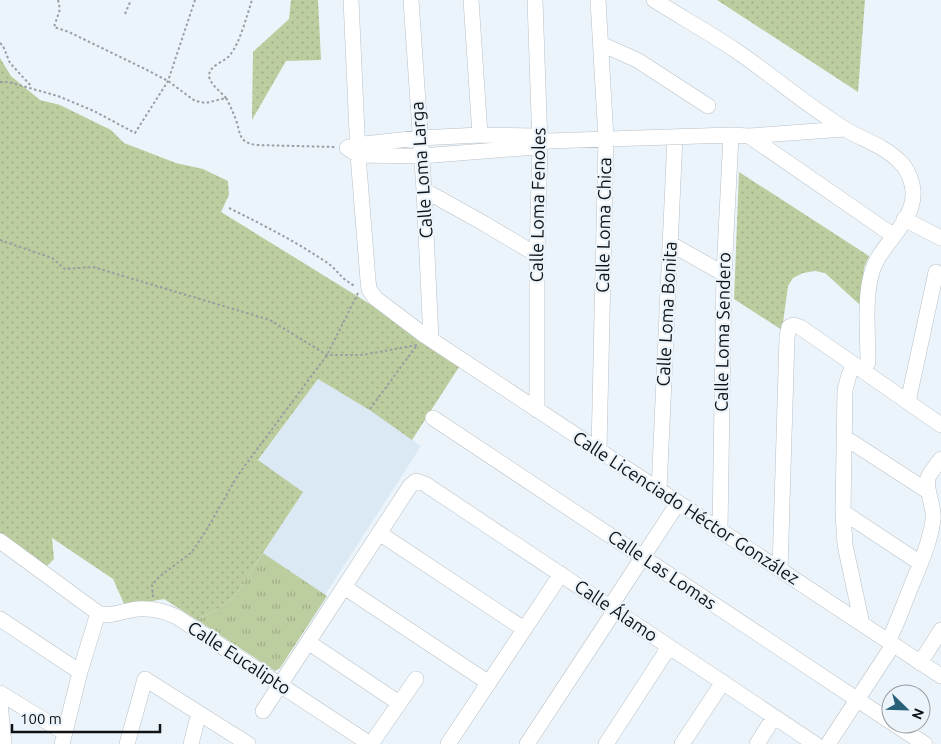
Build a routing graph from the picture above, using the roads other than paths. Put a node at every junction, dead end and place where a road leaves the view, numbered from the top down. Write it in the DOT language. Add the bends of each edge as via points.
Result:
graph roads {
  1 [pos="351,0"];
  2 [pos="411,0"];
  3 [pos="471,0"];
  4 [pos="535,0"];
  5 [pos="598,0"];
  6 [pos="654,0"];
  7 [pos="601,44"];
  8 [pos="708,106"];
  9 [pos="845,129"];
  10 [pos="480,135"];
  11 [pos="731,135"];
  12 [pos="749,136"];
  13 [pos="675,137"];
  14 [pos="419,138"];
  15 [pos="606,138"];
  16 [pos="542,141"];
  17 [pos="354,149"];
  18 [pos="421,156"];
  19 [pos="424,190"];
  20 [pos="904,219"];
  21 [pos="894,236"];
  22 [pos="941,238"];
  23 [pos="670,244"];
  24 [pos="537,256"];
  25 [pos="936,272"];
  26 [pos="724,274"];
  27 [pos="424,339"];
  28 [pos="858,368"];
  29 [pos="908,402"];
  30 [pos="537,410"];
  31 [pos="434,418"];
  32 [pos="941,425"];
  33 [pos="844,437"];
  34 [pos="598,450"];
  35 [pos="941,459"];
  36 [pos="659,490"];
  37 [pos="678,503"];
  38 [pos="935,503"];
  39 [pos="844,512"];
  40 [pos="720,530"];
  41 [pos="379,533"];
  42 [pos="0,541"];
  43 [pos="643,557"];
  44 [pos="920,563"];
  45 [pos="780,570"];
  46 [pos="561,574"];
  47 [pos="344,587"];
  48 [pos="613,608"];
  49 [pos="98,613"];
  50 [pos="0,619"];
  51 [pos="862,624"];
  52 [pos="524,629"];
  53 [pos="941,630"];
  54 [pos="308,642"];
  55 [pos="890,643"];
  56 [pos="670,647"];
  57 [pos="920,662"];
  58 [pos="80,672"];
  59 [pos="941,676"];
  60 [pos="416,679"];
  61 [pos="723,682"];
  62 [pos="489,683"];
  63 [pos="280,685"];
  64 [pos="0,693"];
  65 [pos="857,699"];
  66 [pos="0,703"];
  67 [pos="400,703"];
  68 [pos="263,711"];
  69 [pos="199,713"];
  70 [pos="881,715"];
  71 [pos="774,717"];
  72 [pos="910,734"];
  73 [pos="64,738"];
  74 [pos="4,744"];
  75 [pos="127,744"];
  76 [pos="190,744"];
  77 [pos="248,744"];
  78 [pos="371,744"];
  79 [pos="448,744"];
  80 [pos="526,744"];
  81 [pos="606,744"];
  82 [pos="682,744"];
  83 [pos="756,744"];
  84 [pos="815,744"];
  85 [pos="828,744"];
  86 [pos="925,744"];
  1 -- 17 [label="street"];
  2 -- 14 [label="street, Calle Loma Larga"];
  3 -- 10 [label="street"];
  4 -- 16 [label="street, Calle Loma Fenoles"];
  5 -- 7 [label="street, Calle Loma Chica"];
  6 -- 9 [label="street" via="734,50"];
  7 -- 8 [label="street" via="637,60"];
  7 -- 15 [label="street, Calle Loma Chica"];
  9 -- 12 [label="street"];
  9 -- 20 [label="street" via="892,154 902,163 913,195"];
  10 -- 14 [label="street"];
  10 -- 16 [label="street" via="519,135"];
  11 -- 12 [label="street"];
  11 -- 13 [label="street"];
  11 -- 26 [label="street, Calle Loma Sendero"];
  12 -- 21 [label="street"];
  13 -- 15 [label="street"];
  13 -- 23 [label="street, Calle Loma Bonita"];
  14 -- 17 [label="street"];
  14 -- 18 [label="street, Calle Loma Larga"];
  15 -- 16 [label="street"];
  15 -- 34 [label="street, Calle Loma Chica"];
  16 -- 18 [label="street"];
  16 -- 24 [label="street, Calle Loma Fenoles"];
  17 -- 18 [label="street"];
  17 -- 27 [label="street, Calle Licenciado Héctor González" via="368,289"];
  18 -- 19 [label="street, Calle Loma Larga"];
  19 -- 24 [label="street"];
  19 -- 27 [label="street, Calle Loma Larga"];
  20 -- 21 [label="street"];
  20 -- 22 [label="street"];
  21 -- 28 [label="street" via="872,272 868,292 868,362"];
  23 -- 26 [label="street"];
  23 -- 36 [label="street, Calle Loma Bonita"];
  24 -- 30 [label="street, Calle Loma Fenoles"];
  25 -- 29 [label="street"];
  26 -- 40 [label="street, Calle Loma Sendero"];
  27 -- 30 [label="street, Calle Licenciado Héctor González"];
  28 -- 29 [label="street"];
  28 -- 33 [label="street" via="849,375 845,390"];
  28 -- 45 [label="street" via="800,328 790,327 787,337"];
  29 -- 32 [label="street"];
  30 -- 34 [label="street, Calle Licenciado Héctor González"];
  31 -- 43 [label="street, Calle Las Lomas"];
  33 -- 38 [label="street"];
  33 -- 39 [label="street"];
  34 -- 36 [label="street, Calle Licenciado Héctor González"];
  35 -- 38 [label="street" via="928,479"];
  36 -- 37 [label="street, Calle Licenciado Héctor González"];
  37 -- 40 [label="street, Calle Licenciado Héctor González"];
  37 -- 43 [label="street"];
  38 -- 44 [label="street" via="934,519"];
  39 -- 44 [label="street"];
  39 -- 51 [label="street" via="845,545"];
  40 -- 45 [label="street, Calle Licenciado Héctor González"];
  41 -- 46 [label="street, Calle Álamo" via="416,481"];
  41 -- 47 [label="street"];
  41 -- 52 [label="street"];
  42 -- 49 [label="street"];
  43 -- 48 [label="street"];
  43 -- 65 [label="street, Calle Las Lomas"];
  44 -- 55 [label="street"];
  45 -- 51 [label="street, Calle Licenciado Héctor González"];
  46 -- 48 [label="street, Calle Álamo"];
  46 -- 52 [label="street"];
  47 -- 54 [label="street"];
  47 -- 62 [label="street"];
  48 -- 56 [label="street, Calle Álamo"];
  48 -- 80 [label="street"];
  49 -- 58 [label="street"];
  49 -- 63 [label="street, Calle Eucalipto" via="106,615 156,609 177,617"];
  50 -- 58 [label="street"];
  51 -- 55 [label="street, Calle Licenciado Héctor González"];
  52 -- 62 [label="street"];
  53 -- 57 [label="street"];
  54 -- 63 [label="street"];
  54 -- 67 [label="street"];
  55 -- 57 [label="street, Calle Licenciado Héctor González"];
  55 -- 65 [label="street"];
  56 -- 61 [label="street, Calle Álamo"];
  56 -- 81 [label="street"];
  57 -- 59 [label="street, Calle Licenciado Héctor González"];
  58 -- 73 [label="street"];
  60 -- 67 [label="street"];
  61 -- 71 [label="street, Calle Álamo"];
  61 -- 82 [label="street"];
  62 -- 79 [label="street"];
  63 -- 68 [label="street"];
  63 -- 78 [label="street, Calle Eucalipto"];
  64 -- 73 [label="street"];
  65 -- 70 [label="street, Calle Las Lomas"];
  65 -- 85 [label="street"];
  66 -- 74 [label="street"];
  67 -- 78 [label="street"];
  69 -- 75 [label="street" via="145,679"];
  69 -- 76 [label="street"];
  69 -- 77 [label="street"];
  71 -- 83 [label="street"];
  71 -- 84 [label="street, Calle Álamo"];
  72 -- 86 [label="street"];
}
